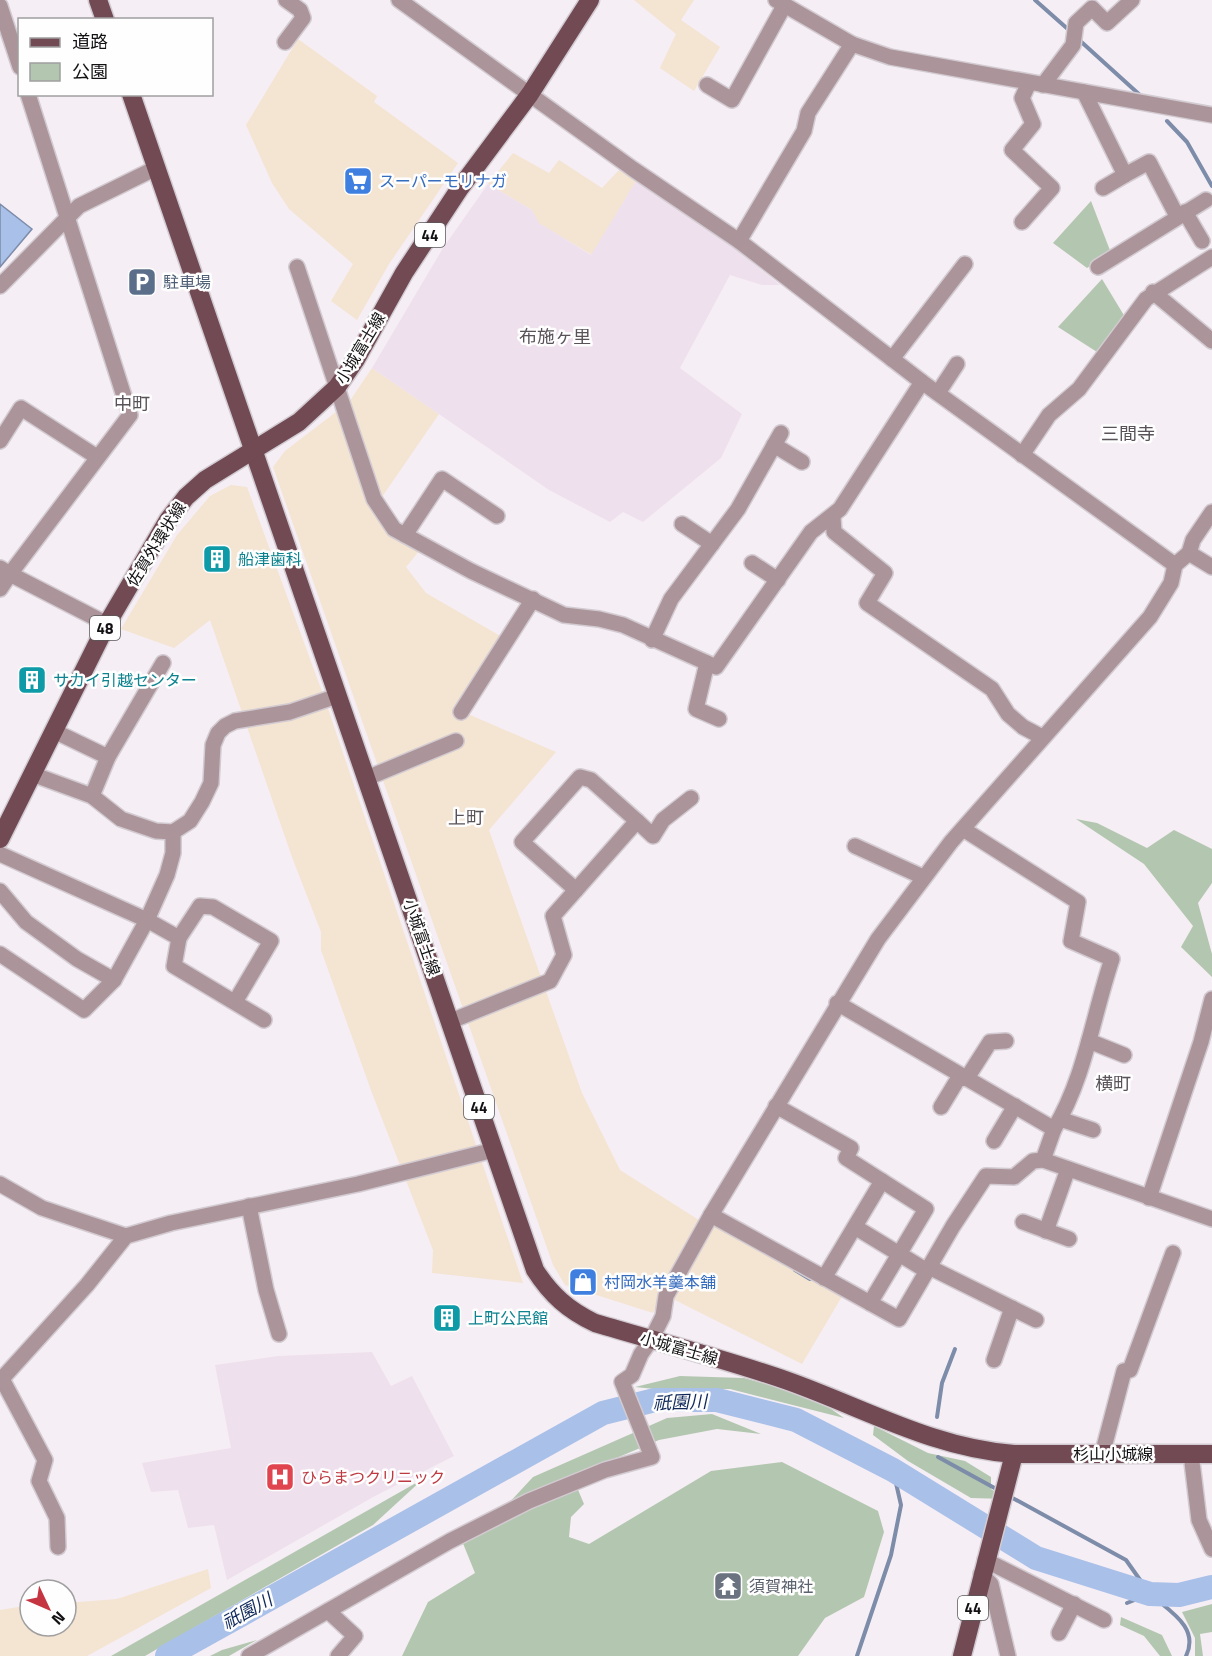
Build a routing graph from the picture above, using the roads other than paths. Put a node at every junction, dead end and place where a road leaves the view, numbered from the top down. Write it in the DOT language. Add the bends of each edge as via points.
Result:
graph roads {
  1 [pos="98,0"];
  2 [pos="286,0"];
  3 [pos="399,0"];
  4 [pos="590,0"];
  5 [pos="1132,0"];
  6 [pos="780,3"];
  7 [pos="0,6"];
  8 [pos="104,18"];
  9 [pos="285,42"];
  10 [pos="852,44"];
  11 [pos="18,61"];
  12 [pos="1036,84"];
  13 [pos="707,85"];
  14 [pos="1084,92"];
  15 [pos="530,94"];
  16 [pos="29,96"];
  17 [pos="132,96"];
  18 [pos="1212,115"];
  19 [pos="156,168"];
  20 [pos="1125,175"];
  21 [pos="1103,188"];
  22 [pos="1206,200"];
  23 [pos="1181,214"];
  24 [pos="68,217"];
  25 [pos="1022,222"];
  26 [pos="739,241"];
  27 [pos="1202,242"];
  28 [pos="1212,257"];
  29 [pos="965,264"];
  30 [pos="297,267"];
  31 [pos="1098,267"];
  32 [pos="0,286"];
  33 [pos="1153,292"];
  34 [pos="1212,341"];
  35 [pos="892,359"];
  36 [pos="957,364"];
  37 [pos="922,382"];
  38 [pos="337,387"];
  39 [pos="938,393"];
  40 [pos="0,441"];
  41 [pos="253,451"];
  42 [pos="1022,455"];
  43 [pos="97,457"];
  44 [pos="802,462"];
  45 [pos="1212,512"];
  46 [pos="497,516"];
  47 [pos="833,517"];
  48 [pos="682,524"];
  49 [pos="405,535"];
  50 [pos="712,544"];
  51 [pos="1189,553"];
  52 [pos="752,563"];
  53 [pos="1175,566"];
  54 [pos="1212,567"];
  55 [pos="5,571"];
  56 [pos="778,580"];
  57 [pos="0,589"];
  58 [pos="533,598"];
  59 [pos="107,624"];
  60 [pos="652,640"];
  61 [pos="163,663"];
  62 [pos="707,663"];
  63 [pos="338,696"];
  64 [pos="461,712"];
  65 [pos="719,719"];
  66 [pos="54,731"];
  67 [pos="1042,737"];
  68 [pos="456,741"];
  69 [pos="108,757"];
  70 [pos="32,774"];
  71 [pos="367,778"];
  72 [pos="92,796"];
  73 [pos="691,798"];
  74 [pos="638,821"];
  75 [pos="963,829"];
  76 [pos="173,832"];
  77 [pos="0,839"];
  78 [pos="855,846"];
  79 [pos="0,854"];
  80 [pos="922,877"];
  81 [pos="576,890"];
  82 [pos="0,891"];
  83 [pos="147,920"];
  84 [pos="179,938"];
  85 [pos="0,954"];
  86 [pos="114,980"];
  87 [pos="1212,999"];
  88 [pos="235,1002"];
  89 [pos="837,1003"];
  90 [pos="264,1020"];
  91 [pos="451,1022"];
  92 [pos="1006,1041"];
  93 [pos="1089,1041"];
  94 [pos="1206,1044"];
  95 [pos="1124,1055"];
  96 [pos="967,1078"];
  97 [pos="776,1106"];
  98 [pos="941,1107"];
  99 [pos="1015,1107"];
  100 [pos="1057,1124"];
  101 [pos="1093,1130"];
  102 [pos="994,1141"];
  103 [pos="494,1150"];
  104 [pos="1043,1160"];
  105 [pos="1068,1169"];
  106 [pos="882,1181"];
  107 [pos="0,1184"];
  108 [pos="1149,1197"];
  109 [pos="249,1206"];
  110 [pos="711,1215"];
  111 [pos="1212,1219"];
  112 [pos="1023,1222"];
  113 [pos="855,1227"];
  114 [pos="1046,1231"];
  115 [pos="126,1236"];
  116 [pos="1069,1239"];
  117 [pos="1173,1253"];
  118 [pos="899,1254"];
  119 [pos="928,1269"];
  120 [pos="824,1278"];
  121 [pos="870,1303"];
  122 [pos="1012,1308"];
  123 [pos="1036,1320"];
  124 [pos="279,1334"];
  125 [pos="651,1340"];
  126 [pos="994,1360"];
  127 [pos="1,1380"];
  128 [pos="1014,1454"];
  129 [pos="1191,1454"];
  130 [pos="1212,1454"];
  131 [pos="1102,1455"];
  132 [pos="58,1547"];
  133 [pos="1212,1549"];
  134 [pos="983,1567"];
  135 [pos="1074,1604"];
  136 [pos="328,1611"];
  137 [pos="1104,1620"];
  138 [pos="1059,1633"];
  139 [pos="249,1656"];
  140 [pos="338,1656"];
  141 [pos="962,1656"];
  142 [pos="1008,1656"];
  1 -- 8 [label="main road"];
  2 -- 9 [label="street" via="300,10 303,18"];
  3 -- 15 [label="street"];
  4 -- 15 [label="main road, 小城富士線 / 44"];
  5 -- 12 [label="street" via="1107,23 1092,8 1076,23 1073,45"];
  6 -- 10 [label="street"];
  6 -- 13 [label="street" via="732,100"];
  7 -- 11 [label="street"];
  10 -- 12 [label="street" via="890,57"];
  10 -- 26 [label="street" via="808,113 804,131"];
  12 -- 14 [label="street"];
  12 -- 25 [label="street" via="1022,98 1033,124 1012,150 1052,188"];
  14 -- 18 [label="street"];
  14 -- 20 [label="street"];
  15 -- 26 [label="street"];
  15 -- 38 [label="main road, 小城富士線 / 44" via="460,188 404,273"];
  16 -- 24 [label="street"];
  17 -- 19 [label="main road"];
  19 -- 24 [label="street" via="79,206"];
  19 -- 41 [label="main road"];
  20 -- 21 [label="street"];
  20 -- 23 [label="street" via="1149,162"];
  22 -- 23 [label="street"];
  23 -- 27 [label="street"];
  23 -- 31 [label="street"];
  24 -- 32 [label="street"];
  24 -- 43 [label="street" via="130,415"];
  26 -- 35 [label="street"];
  28 -- 33 [label="street"];
  29 -- 35 [label="street"];
  30 -- 38 [label="street"];
  33 -- 34 [label="street"];
  33 -- 42 [label="street" via="1079,389 1049,415"];
  35 -- 37 [label="street"];
  36 -- 39 [label="street"];
  37 -- 39 [label="street"];
  37 -- 47 [label="street"];
  38 -- 41 [label="main road, 小城富士線 / 44" via="306,417"];
  38 -- 49 [label="street" via="374,499 384,517"];
  39 -- 42 [label="street"];
  40 -- 43 [label="street" via="21,408"];
  41 -- 59 [label="main road, 佐賀外環状線 / 48" via="205,480 186,497 168,520"];
  41 -- 63 [label="main road, 小城富士線 / 44"];
  42 -- 53 [label="street"];
  43 -- 55 [label="street"];
  44 -- 50 [label="street" via="778,439 738,509"];
  45 -- 51 [label="street"];
  46 -- 49 [label="street" via="442,478"];
  47 -- 56 [label="street" via="811,532"];
  47 -- 67 [label="street" via="834,532 885,573 867,603 992,688 1008,714"];
  48 -- 50 [label="street"];
  49 -- 58 [label="street" via="471,571"];
  50 -- 60 [label="street" via="671,600"];
  51 -- 53 [label="street"];
  51 -- 54 [label="street"];
  52 -- 56 [label="street"];
  53 -- 67 [label="street" via="1171,583 1150,617"];
  55 -- 57 [label="street"];
  55 -- 59 [label="street"];
  56 -- 62 [label="street" via="716,667"];
  58 -- 60 [label="street" via="564,615 623,625"];
  58 -- 64 [label="street"];
  59 -- 66 [label="main road, 佐賀外環状線 / 48"];
  60 -- 62 [label="street"];
  61 -- 69 [label="street"];
  62 -- 65 [label="street" via="696,710"];
  63 -- 71 [label="main road, 小城富士線 / 44"];
  63 -- 76 [label="street" via="290,712 225,726 213,745 211,783 202,802 190,821"];
  66 -- 69 [label="street"];
  66 -- 70 [label="main road, 佐賀外環状線 / 48"];
  67 -- 75 [label="street"];
  68 -- 71 [label="street"];
  69 -- 72 [label="street"];
  70 -- 72 [label="street"];
  70 -- 77 [label="main road, 佐賀外環状線 / 48"];
  71 -- 91 [label="main road, 小城富士線 / 44"];
  72 -- 76 [label="street" via="121,819 156,831"];
  73 -- 74 [label="street" via="663,820 653,836"];
  74 -- 81 [label="street"];
  74 -- 81 [label="street" via="591,780 580,777 522,842"];
  75 -- 80 [label="street"];
  75 -- 93 [label="street" via="1078,902 1071,941 1112,959"];
  76 -- 83 [label="street" via="167,875"];
  78 -- 80 [label="street"];
  79 -- 83 [label="street"];
  80 -- 89 [label="street"];
  81 -- 91 [label="street" via="553,916 564,955 550,981"];
  82 -- 86 [label="street" via="26,922"];
  83 -- 84 [label="street"];
  83 -- 86 [label="street"];
  84 -- 88 [label="street" via="174,966"];
  84 -- 88 [label="street" via="200,906 213,907 271,941"];
  85 -- 86 [label="street" via="84,1010"];
  87 -- 94 [label="street"];
  88 -- 90 [label="street"];
  89 -- 96 [label="street"];
  89 -- 97 [label="street"];
  91 -- 103 [label="main road, 小城富士線 / 44"];
  92 -- 96 [label="street" via="990,1042"];
  93 -- 95 [label="street"];
  93 -- 100 [label="street"];
  94 -- 108 [label="street"];
  96 -- 98 [label="street" via="958,1079"];
  96 -- 99 [label="street"];
  97 -- 106 [label="street" via="851,1149 846,1158"];
  97 -- 110 [label="street"];
  99 -- 100 [label="street"];
  99 -- 102 [label="street"];
  100 -- 101 [label="street"];
  100 -- 104 [label="street"];
  103 -- 109 [label="street"];
  103 -- 125 [label="main road, 小城富士線 / 44" via="535,1270 546,1287 575,1313"];
  104 -- 105 [label="street"];
  104 -- 119 [label="street" via="1033,1161 1014,1178 982,1179"];
  105 -- 108 [label="street"];
  105 -- 114 [label="street"];
  106 -- 113 [label="street"];
  106 -- 118 [label="street" via="926,1209"];
  107 -- 115 [label="street" via="42,1208"];
  108 -- 111 [label="street"];
  109 -- 115 [label="street"];
  109 -- 124 [label="street"];
  110 -- 120 [label="street"];
  110 -- 125 [label="street" via="666,1296 663,1316"];
  112 -- 114 [label="street"];
  113 -- 118 [label="street"];
  113 -- 120 [label="street"];
  114 -- 116 [label="street"];
  115 -- 127 [label="street"];
  117 -- 131 [label="street" via="1130,1370 1124,1371"];
  118 -- 119 [label="street"];
  118 -- 121 [label="street"];
  119 -- 121 [label="street" via="899,1319"];
  119 -- 122 [label="street"];
  120 -- 121 [label="street"];
  122 -- 123 [label="street"];
  122 -- 126 [label="street"];
  125 -- 128 [label="main road, 小城富士線 / 44" via="787,1381 945,1443"];
  125 -- 136 [label="street" via="632,1375 622,1382 652,1457 605,1470 529,1501"];
  127 -- 132 [label="street" via="45,1460 39,1481 57,1518"];
  128 -- 131 [label="main road, 杉山小城線"];
  128 -- 134 [label="main road, 44"];
  129 -- 130 [label="main road, 杉山小城線"];
  129 -- 131 [label="main road, 杉山小城線"];
  129 -- 133 [label="street" via="1199,1520"];
  134 -- 135 [label="street"];
  134 -- 141 [label="main road, 44"];
  134 -- 142 [label="street" via="991,1584"];
  135 -- 137 [label="street"];
  135 -- 138 [label="street"];
  136 -- 139 [label="street"];
  136 -- 140 [label="street" via="355,1636"];
}
